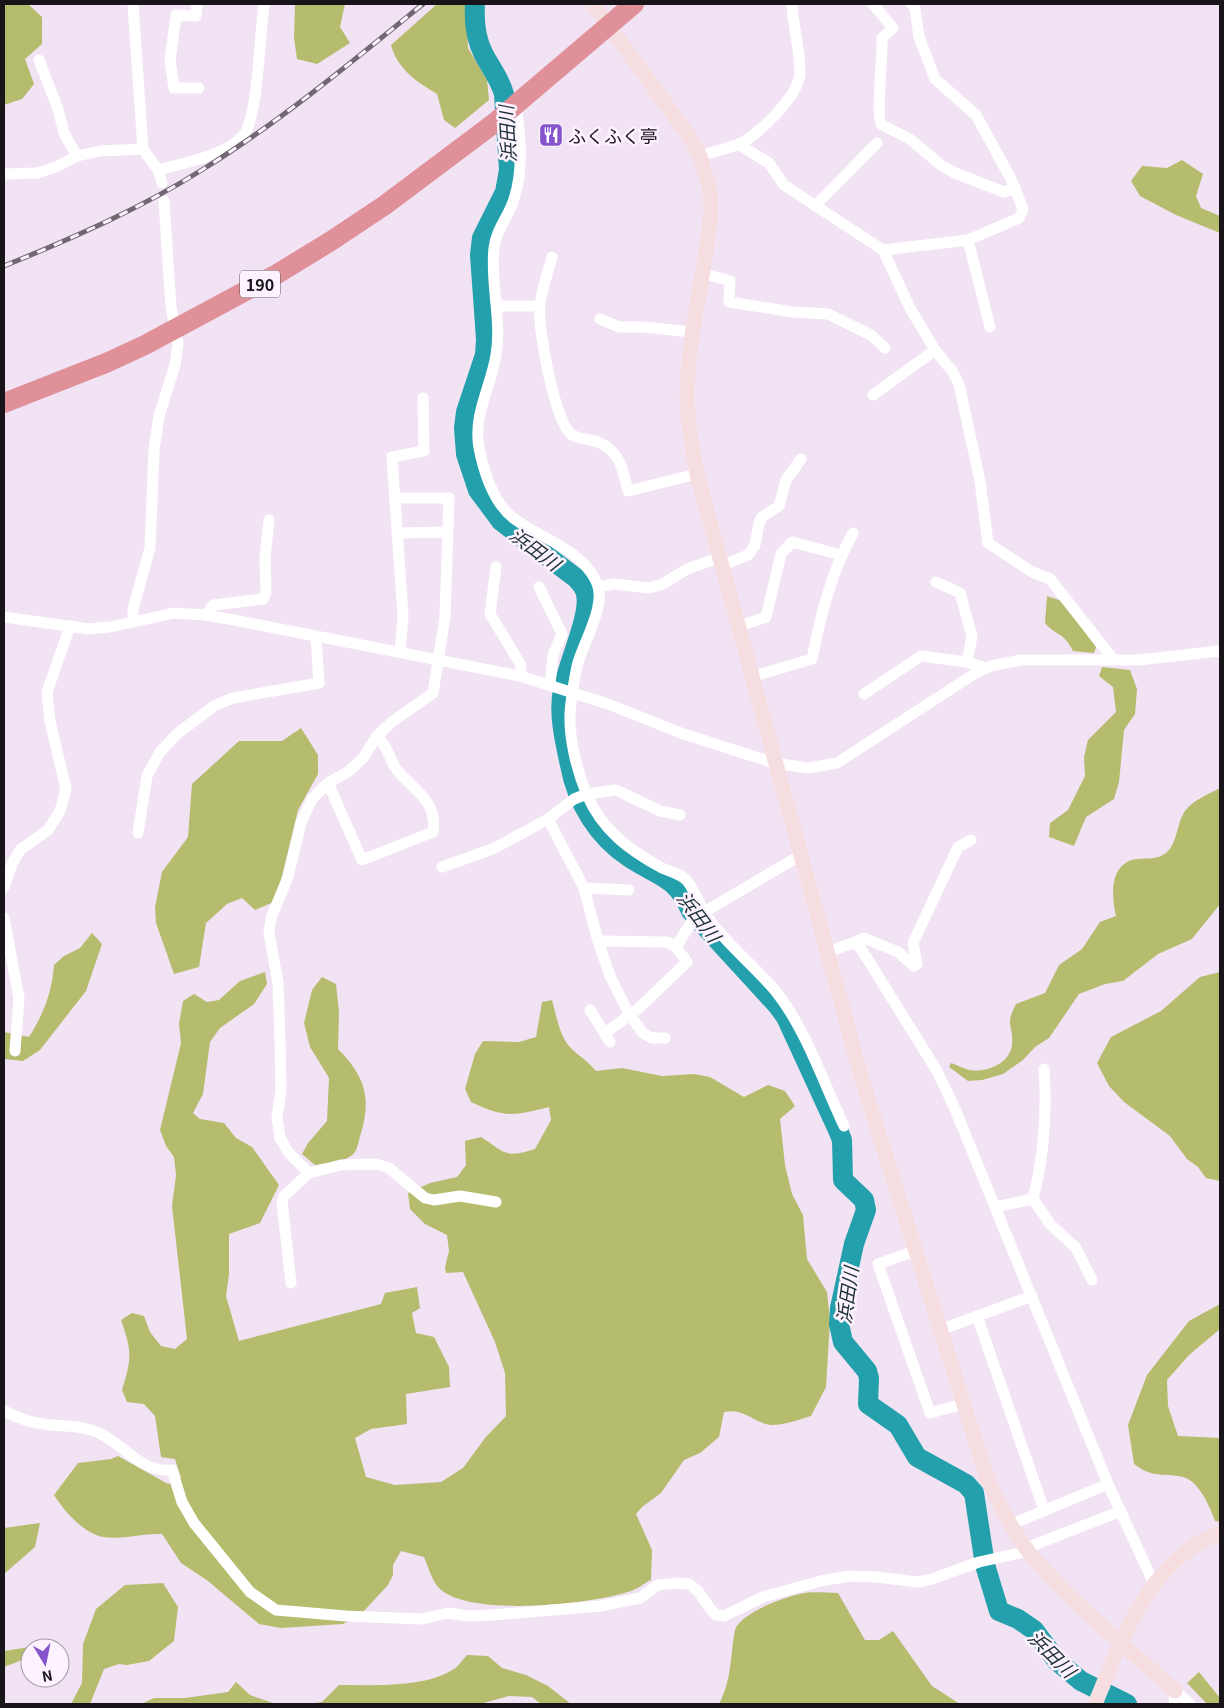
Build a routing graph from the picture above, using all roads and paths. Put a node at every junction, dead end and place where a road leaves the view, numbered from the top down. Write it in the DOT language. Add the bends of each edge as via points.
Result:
graph roads {
  1 [pos="133,4"];
  2 [pos="197,4"];
  3 [pos="264,4"];
  4 [pos="593,4"];
  5 [pos="634,4"];
  6 [pos="792,4"];
  7 [pos="873,4"];
  8 [pos="926,4"];
  9 [pos="913,6"];
  10 [pos="608,27"];
  11 [pos="39,60"];
  12 [pos="199,88"];
  13 [pos="514,106"];
  14 [pos="877,143"];
  15 [pos="738,144"];
  16 [pos="143,150"];
  17 [pos="77,156"];
  18 [pos="700,156"];
  19 [pos="158,170"];
  20 [pos="4,174"];
  21 [pos="162,183"];
  22 [pos="1015,188"];
  23 [pos="164,201"];
  24 [pos="815,206"];
  25 [pos="968,240"];
  26 [pos="883,250"];
  27 [pos="552,257"];
  28 [pos="702,273"];
  29 [pos="497,306"];
  30 [pos="539,306"];
  31 [pos="600,319"];
  32 [pos="990,327"];
  33 [pos="176,328"];
  34 [pos="692,332"];
  35 [pos="885,348"];
  36 [pos="935,350"];
  37 [pos="873,395"];
  38 [pos="423,398"];
  39 [pos="4,404"];
  40 [pos="801,459"];
  41 [pos="697,474"];
  42 [pos="395,498"];
  43 [pos="269,520"];
  44 [pos="447,532"];
  45 [pos="397,533"];
  46 [pos="853,534"];
  47 [pos="841,555"];
  48 [pos="720,562"];
  49 [pos="496,567"];
  50 [pos="936,582"];
  51 [pos="540,587"];
  52 [pos="599,587"];
  53 [pos="206,615"];
  54 [pos="4,617"];
  55 [pos="133,622"];
  56 [pos="70,626"];
  57 [pos="737,627"];
  58 [pos="316,637"];
  59 [pos="1220,651"];
  60 [pos="400,652"];
  61 [pos="1113,659"];
  62 [pos="440,660"];
  63 [pos="967,662"];
  64 [pos="986,668"];
  65 [pos="520,676"];
  66 [pos="750,677"];
  67 [pos="552,686"];
  68 [pos="572,692"];
  69 [pos="864,694"];
  70 [pos="377,736"];
  71 [pos="774,762"];
  72 [pos="328,783"];
  73 [pos="581,796"];
  74 [pos="680,815"];
  75 [pos="548,819"];
  76 [pos="138,833"];
  77 [pos="971,840"];
  78 [pos="801,856"];
  79 [pos="442,867"];
  80 [pos="4,887"];
  81 [pos="584,888"];
  82 [pos="629,890"];
  83 [pos="699,916"];
  84 [pos="4,918"];
  85 [pos="598,941"];
  86 [pos="852,943"];
  87 [pos="676,947"];
  88 [pos="827,952"];
  89 [pos="590,1010"];
  90 [pos="630,1014"];
  91 [pos="665,1038"];
  92 [pos="15,1051"];
  93 [pos="1044,1069"];
  94 [pos="844,1126"];
  95 [pos="309,1173"];
  96 [pos="1033,1199"];
  97 [pos="496,1202"];
  98 [pos="995,1207"];
  99 [pos="914,1251"];
  100 [pos="1092,1280"];
  101 [pos="291,1283"];
  102 [pos="1032,1296"];
  103 [pos="976,1316"];
  104 [pos="940,1330"];
  105 [pos="963,1404"];
  106 [pos="4,1411"];
  107 [pos="1108,1484"];
  108 [pos="1044,1510"];
  109 [pos="1121,1511"];
  110 [pos="1010,1525"];
  111 [pos="1220,1534"];
  112 [pos="1027,1550"];
  113 [pos="1154,1584"];
  114 [pos="1122,1643"];
  115 [pos="1174,1697"];
  116 [pos="1096,1701"];
  117 [pos="1190,1704"];
  1 -- 16 [label="street"];
  2 -- 12 [label="street" via="196,16 176,15 170,60 174,88"];
  3 -- 19 [label="street" via="252,112 244,134 194,162"];
  4 -- 10 [label="street"];
  5 -- 10 [label="highway, 190"];
  6 -- 15 [label="street" via="800,74 795,90 755,133"];
  7 -- 22 [label="street" via="893,28 882,38 878,113 881,124 911,140 941,165 976,183 1004,192"];
  8 -- 9 [label="street"];
  9 -- 22 [label="street" via="919,37 935,78 976,114"];
  10 -- 13 [label="highway, 190"];
  10 -- 18 [label="street"];
  11 -- 17 [label="street" via="64,133"];
  13 -- 29 [label="street" via="519,128 520,168 514,199 495,236 493,264"];
  13 -- 33 [label="highway, 190" via="385,205 331,241"];
  14 -- 24 [label="street"];
  15 -- 18 [label="street"];
  15 -- 24 [label="street" via="769,163 784,185"];
  16 -- 17 [label="street" via="100,151"];
  16 -- 19 [label="street"];
  17 -- 20 [label="street" via="37,173"];
  18 -- 28 [label="street" via="710,190 711,211"];
  19 -- 21 [label="street"];
  22 -- 25 [label="street" via="1023,209 1019,218"];
  23 -- 33 [label="street" via="171,307"];
  24 -- 26 [label="street"];
  25 -- 26 [label="street"];
  25 -- 32 [label="street"];
  26 -- 36 [label="street" via="910,308"];
  27 -- 30 [label="street"];
  28 -- 34 [label="street"];
  28 -- 35 [label="street" via="730,281 729,302 828,314 871,335"];
  29 -- 30 [label="street"];
  29 -- 52 [label="street" via="497,350 479,410 477,432 486,475 499,502 514,519 572,553"];
  30 -- 41 [label="street" via="551,388 559,414 571,435 599,442 612,451 621,461 628,491"];
  31 -- 34 [label="street" via="619,327 643,326"];
  33 -- 39 [label="highway, 190" via="106,363"];
  33 -- 55 [label="street" via="175,365 159,416 154,450 150,548 133,609"];
  34 -- 41 [label="street" via="688,425"];
  36 -- 37 [label="street"];
  36 -- 61 [label="street" via="952,371 963,398 980,481 988,543 1032,572 1050,579"];
  38 -- 42 [label="street" via="424,451 392,458"];
  40 -- 48 [label="street" via="786,480 779,506 762,517 755,545 748,555"];
  41 -- 48 [label="street"];
  42 -- 44 [label="street" via="449,498"];
  42 -- 45 [label="street"];
  43 -- 53 [label="street" via="263,599 213,605"];
  44 -- 45 [label="street"];
  44 -- 62 [label="street" via="446,616"];
  45 -- 60 [label="street" via="403,616"];
  46 -- 47 [label="street"];
  47 -- 57 [label="street" via="792,542 781,554 766,617"];
  47 -- 66 [label="street" via="828,586 812,659"];
  48 -- 52 [label="street" via="687,569 663,584 649,588 614,584"];
  48 -- 57 [label="street"];
  49 -- 65 [label="street" via="490,614 520,665"];
  50 -- 63 [label="street" via="960,594 972,636"];
  51 -- 67 [label="street" via="562,634 553,654"];
  52 -- 68 [label="street" via="600,599"];
  53 -- 55 [label="street" via="174,614"];
  53 -- 58 [label="street"];
  54 -- 56 [label="street"];
  55 -- 56 [label="street" via="89,629"];
  56 -- 80 [label="street" via="47,692 50,721 66,789 60,812 48,830 20,850"];
  57 -- 66 [label="street"];
  58 -- 60 [label="street"];
  58 -- 76 [label="street" via="319,683 233,698 197,717 160,752 147,776"];
  59 -- 61 [label="street" via="1139,660"];
  60 -- 62 [label="street"];
  61 -- 64 [label="street" via="1021,660"];
  62 -- 65 [label="street"];
  62 -- 70 [label="street" via="433,693"];
  63 -- 64 [label="street"];
  63 -- 69 [label="street" via="921,656"];
  64 -- 71 [label="street" via="837,763 808,768"];
  65 -- 67 [label="street"];
  66 -- 71 [label="street"];
  67 -- 68 [label="street"];
  68 -- 71 [label="street" via="681,733"];
  68 -- 73 [label="street" via="570,714"];
  70 -- 72 [label="street" via="363,758"];
  70 -- 72 [label="street" via="387,746 397,769 425,800 435,818 432,832 362,860"];
  71 -- 78 [label="street"];
  72 -- 95 [label="street" via="312,799 301,823 288,877 271,918 270,933 278,983 281,1089 277,1118 280,1138 293,1158"];
  73 -- 74 [label="street" via="616,790 660,810"];
  73 -- 75 [label="street"];
  73 -- 83 [label="street" via="608,830 637,853 687,881"];
  75 -- 79 [label="street" via="495,848"];
  75 -- 81 [label="street"];
  77 -- 86 [label="street" via="958,847 913,943 917,964 914,966 898,952 864,938"];
  78 -- 83 [label="street"];
  78 -- 88 [label="street"];
  81 -- 82 [label="street"];
  81 -- 85 [label="street"];
  83 -- 87 [label="street"];
  83 -- 94 [label="street" via="789,1009"];
  84 -- 92 [label="street" via="19,998"];
  85 -- 87 [label="street" via="667,942"];
  85 -- 90 [label="street" via="610,976"];
  86 -- 88 [label="street"];
  86 -- 98 [label="street" via="860,947 937,1071"];
  87 -- 90 [label="street" via="687,962"];
  88 -- 99 [label="street"];
  89 -- 90 [label="street" via="607,1038"];
  90 -- 91 [label="street" via="643,1033 652,1038"];
  93 -- 96 [label="street" via="1046,1124"];
  95 -- 97 [label="street" via="341,1164 376,1164 389,1168 425,1198 434,1200 460,1196"];
  95 -- 101 [label="street" via="284,1196 282,1202"];
  96 -- 98 [label="street"];
  96 -- 100 [label="street" via="1051,1225 1076,1248"];
  98 -- 102 [label="street"];
  99 -- 104 [label="street"];
  99 -- 105 [label="street" via="878,1264 930,1413"];
  102 -- 103 [label="street"];
  102 -- 107 [label="street"];
  103 -- 104 [label="street"];
  103 -- 108 [label="street"];
  104 -- 105 [label="street"];
  105 -- 110 [label="street" via="987,1478"];
  106 -- 112 [label="street" via="44,1424 68,1425 102,1434 150,1468 172,1470 182,1502 194,1523 250,1592 276,1610 422,1619 448,1613 492,1615 601,1606 640,1598 658,1585 678,1583 690,1584 716,1615 724,1616 763,1597 821,1581 849,1576 918,1582"];
  107 -- 108 [label="street"];
  107 -- 109 [label="street"];
  108 -- 110 [label="street"];
  109 -- 112 [label="street"];
  109 -- 113 [label="street"];
  110 -- 112 [label="street"];
  111 -- 113 [label="street" via="1185,1554"];
  112 -- 114 [label="street" via="1052,1578"];
  113 -- 114 [label="street"];
  114 -- 115 [label="street"];
  114 -- 116 [label="street"];
  115 -- 117 [label="street"];
}
